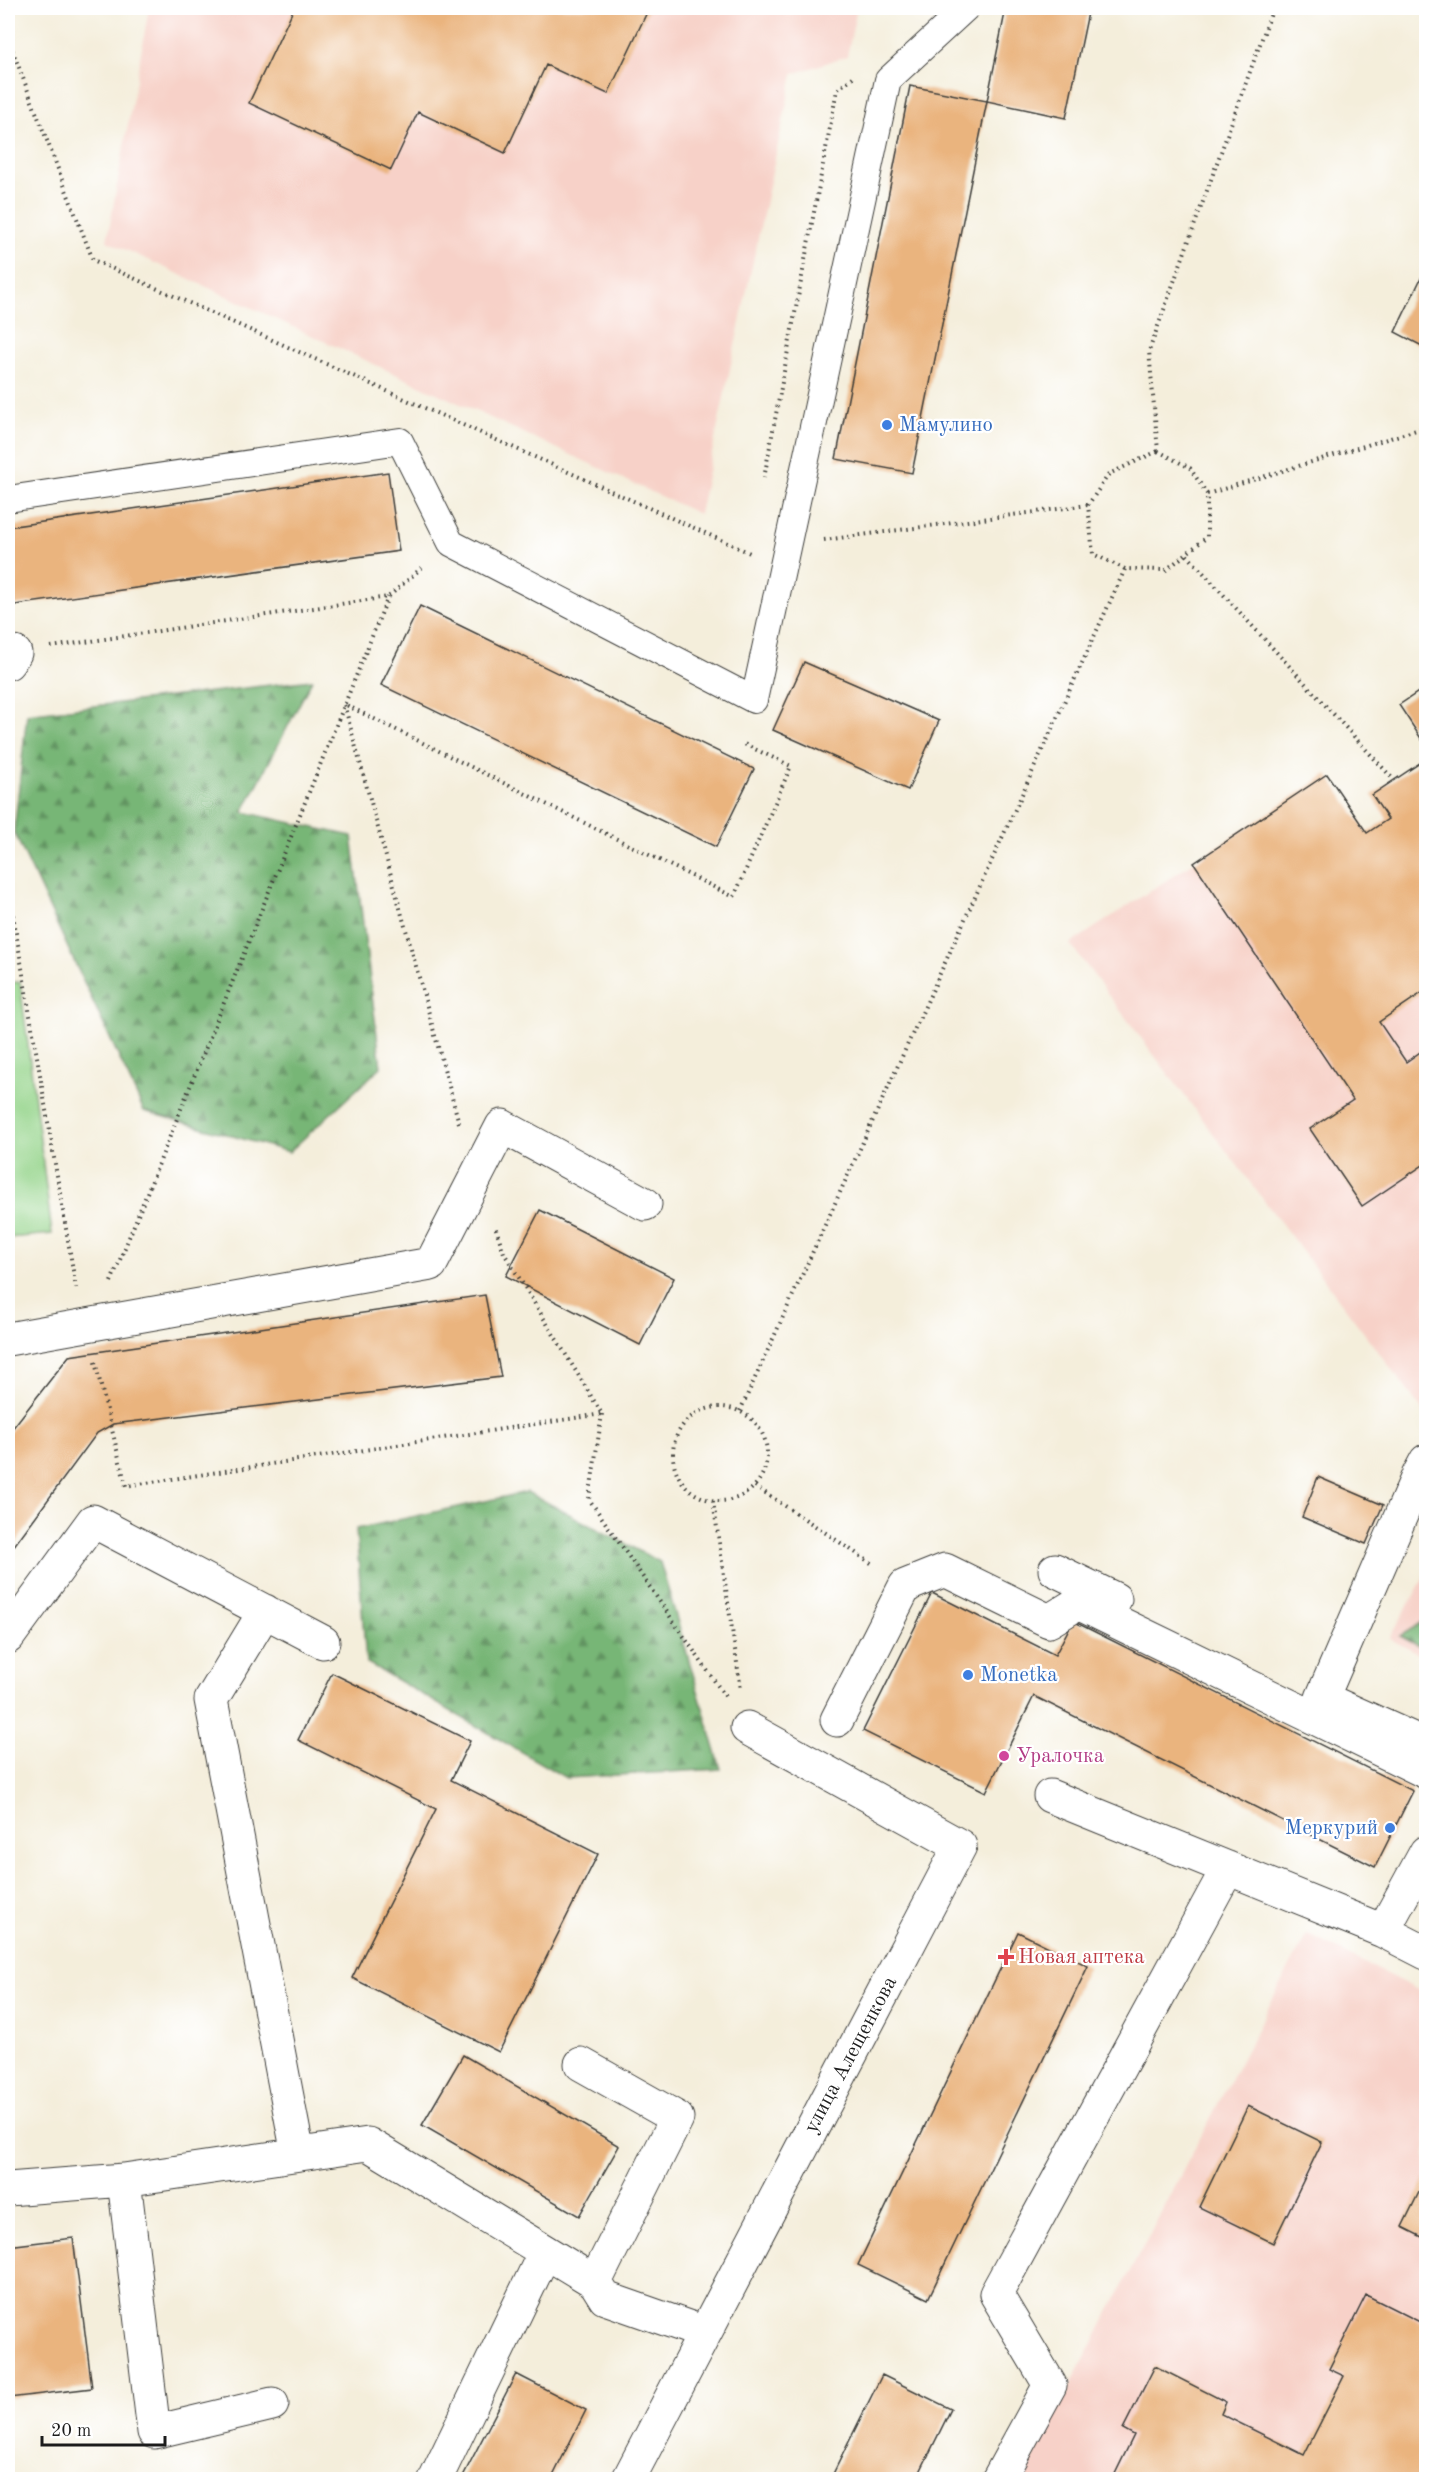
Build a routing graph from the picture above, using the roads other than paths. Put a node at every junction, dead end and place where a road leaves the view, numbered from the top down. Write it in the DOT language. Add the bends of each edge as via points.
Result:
graph roads {
  1 [pos="966,8"];
  2 [pos="8,499"];
  3 [pos="645,1204"];
  4 [pos="8,1339"];
  5 [pos="1426,1461"];
  6 [pos="1055,1570"];
  7 [pos="265,1611"];
  8 [pos="8,1637"];
  9 [pos="323,1641"];
  10 [pos="1322,1698"];
  11 [pos="837,1720"];
  12 [pos="747,1728"];
  13 [pos="1426,1745"];
  14 [pos="1426,1772"];
  15 [pos="1050,1796"];
  16 [pos="1426,1852"];
  17 [pos="1228,1868"];
  18 [pos="1383,1932"];
  19 [pos="1426,1953"];
  20 [pos="581,2064"];
  21 [pos="298,2154"];
  22 [pos="124,2180"];
  23 [pos="8,2188"];
  24 [pos="545,2252"];
  25 [pos="595,2282"];
  26 [pos="705,2333"];
  27 [pos="272,2404"];
  28 [pos="435,2480"];
  29 [pos="628,2480"];
  30 [pos="998,2480"];
  1 -- 2 [label="lane" via="888,80 753,700 451,543 400,441"];
  3 -- 4 [label="street" via="502,1126 431,1264"];
  5 -- 10 [label="street"];
  6 -- 10 [label="street"];
  7 -- 8 [label="street" via="93,1521"];
  7 -- 9 [label="street"];
  7 -- 21 [label="street" via="211,1700"];
  10 -- 13 [label="street"];
  11 -- 14 [label="street" via="905,1586 945,1570 1049,1621 1078,1603"];
  12 -- 26 [label="street, улица Алещенкова" via="960,1846"];
  15 -- 17 [label="street"];
  16 -- 18 [label="street"];
  17 -- 18 [label="street"];
  17 -- 30 [label="street" via="996,2294 1050,2385"];
  18 -- 19 [label="street"];
  20 -- 25 [label="street" via="677,2118"];
  21 -- 22 [label="street"];
  21 -- 24 [label="street" via="368,2144"];
  22 -- 23 [label="street"];
  22 -- 27 [label="street" via="154,2432"];
  24 -- 25 [label="street"];
  24 -- 28 [label="street"];
  25 -- 26 [label="street" via="605,2298"];
  26 -- 29 [label="street, улица Алещенкова"];
}
